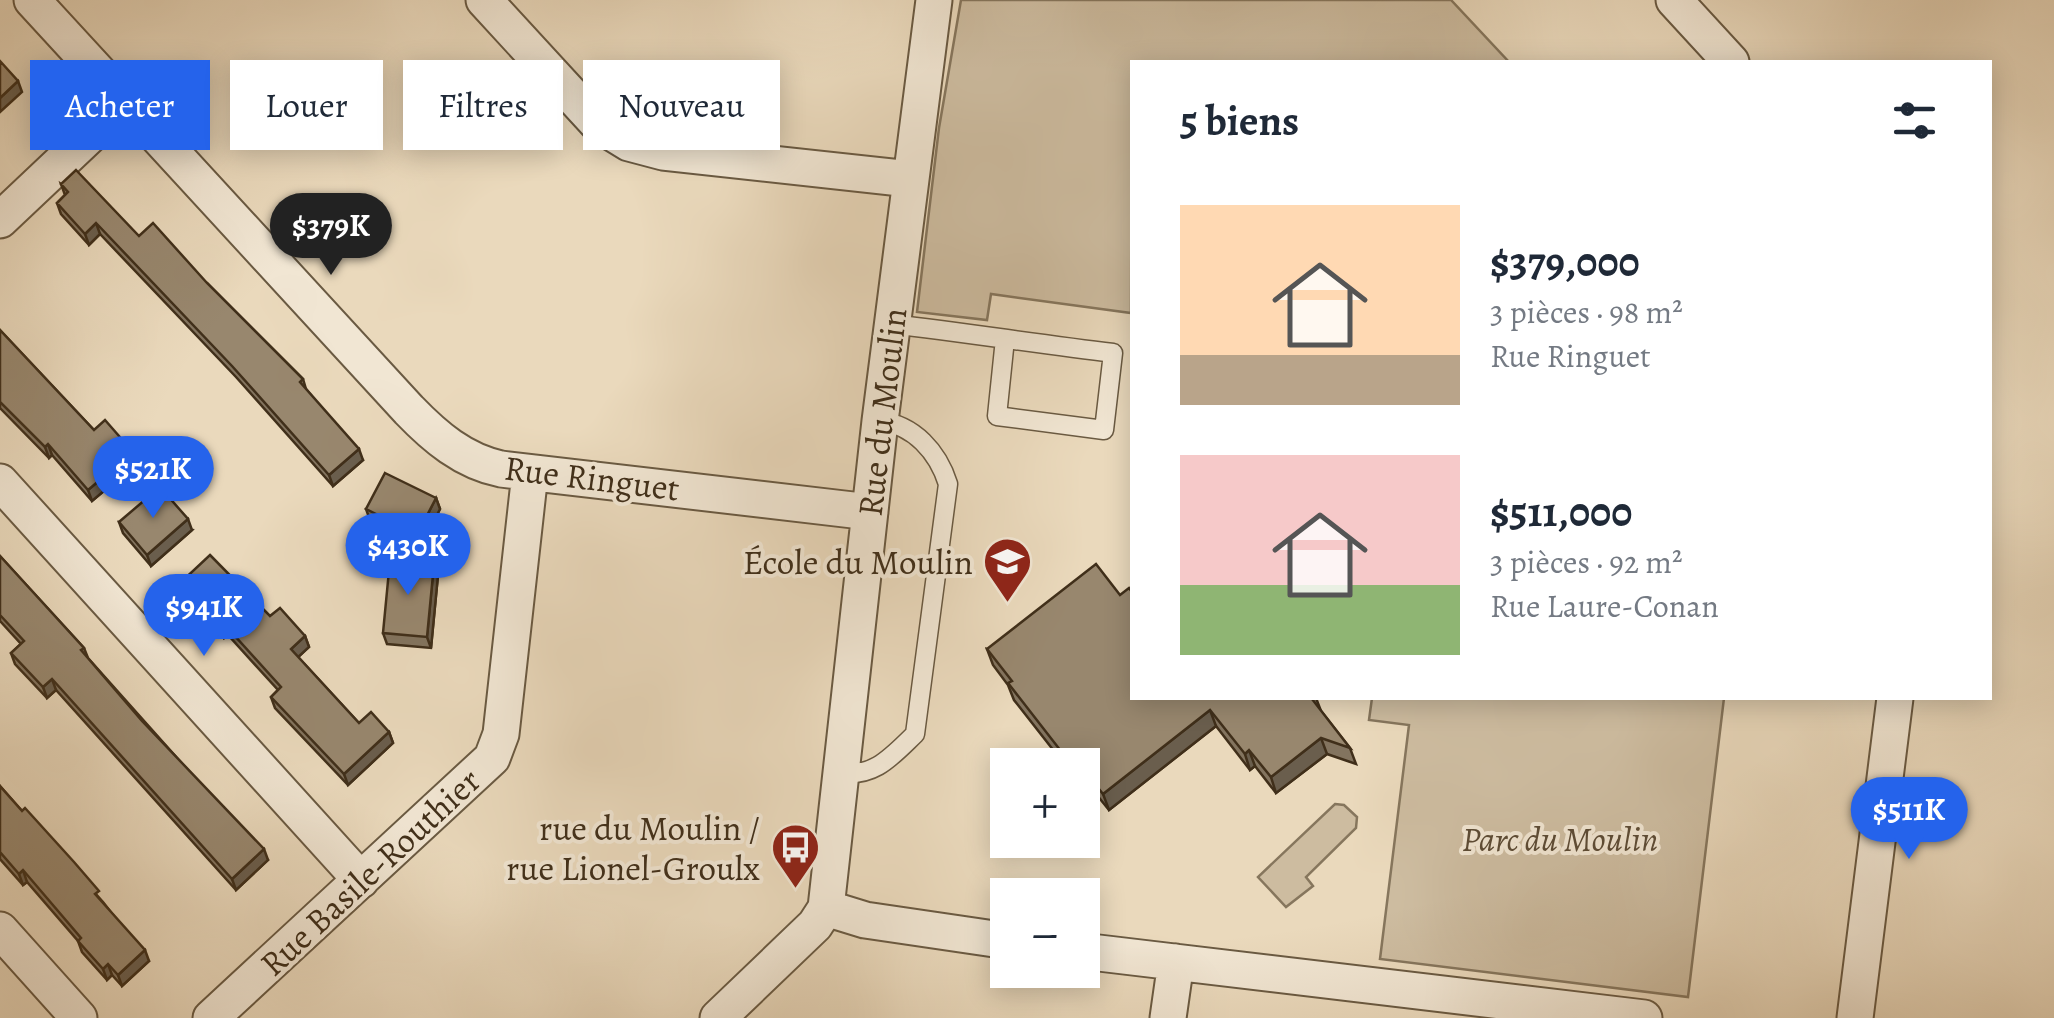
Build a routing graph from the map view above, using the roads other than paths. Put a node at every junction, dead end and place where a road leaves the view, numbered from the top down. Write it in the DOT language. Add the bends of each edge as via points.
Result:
graph roads {
  1 [pos="32,0"];
  2 [pos="484,0"];
  3 [pos="934,0"];
  4 [pos="1674,0"];
  5 [pos="87,60"];
  6 [pos="1730,60"];
  7 [pos="74,150"];
  8 [pos="169,150"];
  9 [pos="910,179"];
  10 [pos="0,220"];
  11 [pos="892,324"];
  12 [pos="1005,339"];
  13 [pos="880,421"];
  14 [pos="530,473"];
  15 [pos="0,482"];
  16 [pos="870,512"];
  17 [pos="1895,700"];
  18 [pos="840,773"];
  19 [pos="361,880"];
  20 [pos="826,908"];
  21 [pos="0,930"];
  22 [pos="990,938"];
  23 [pos="1100,953"];
  24 [pos="1176,962"];
  25 [pos="79,1018"];
  26 [pos="211,1018"];
  27 [pos="718,1018"];
  28 [pos="1168,1018"];
  29 [pos="1644,1018"];
  30 [pos="1855,1018"];
  1 -- 5 [label="street, Rue Ringuet"];
  2 -- 9 [label="street" via="598,124 629,143"];
  3 -- 9 [label="street, Rue du Moulin"];
  4 -- 6 [label="street"];
  7 -- 10 [label="street"];
  8 -- 14 [label="street, Rue Ringuet" via="427,429 478,462"];
  9 -- 11 [label="street, Rue du Moulin"];
  11 -- 12 [label="lane"];
  11 -- 13 [label="street, Rue du Moulin"];
  12 -- 12 [label="lane" via="1113,353 1104,430 997,416"];
  13 -- 16 [label="street, Rue du Moulin"];
  13 -- 18 [label="lane" via="902,424 918,438 948,484 915,734 872,770"];
  14 -- 16 [label="street, Rue Ringuet"];
  14 -- 19 [label="street, Rue Basile-Routhier" via="499,743 479,773"];
  15 -- 19 [label="street"];
  16 -- 18 [label="street, Rue du Moulin"];
  17 -- 30 [label="street"];
  18 -- 20 [label="street, Rue du Moulin"];
  19 -- 26 [label="street, Rue Basile-Routhier"];
  20 -- 22 [label="street"];
  20 -- 27 [label="street"];
  21 -- 25 [label="street"];
  23 -- 24 [label="street"];
  24 -- 28 [label="street"];
  24 -- 29 [label="street"];
}
